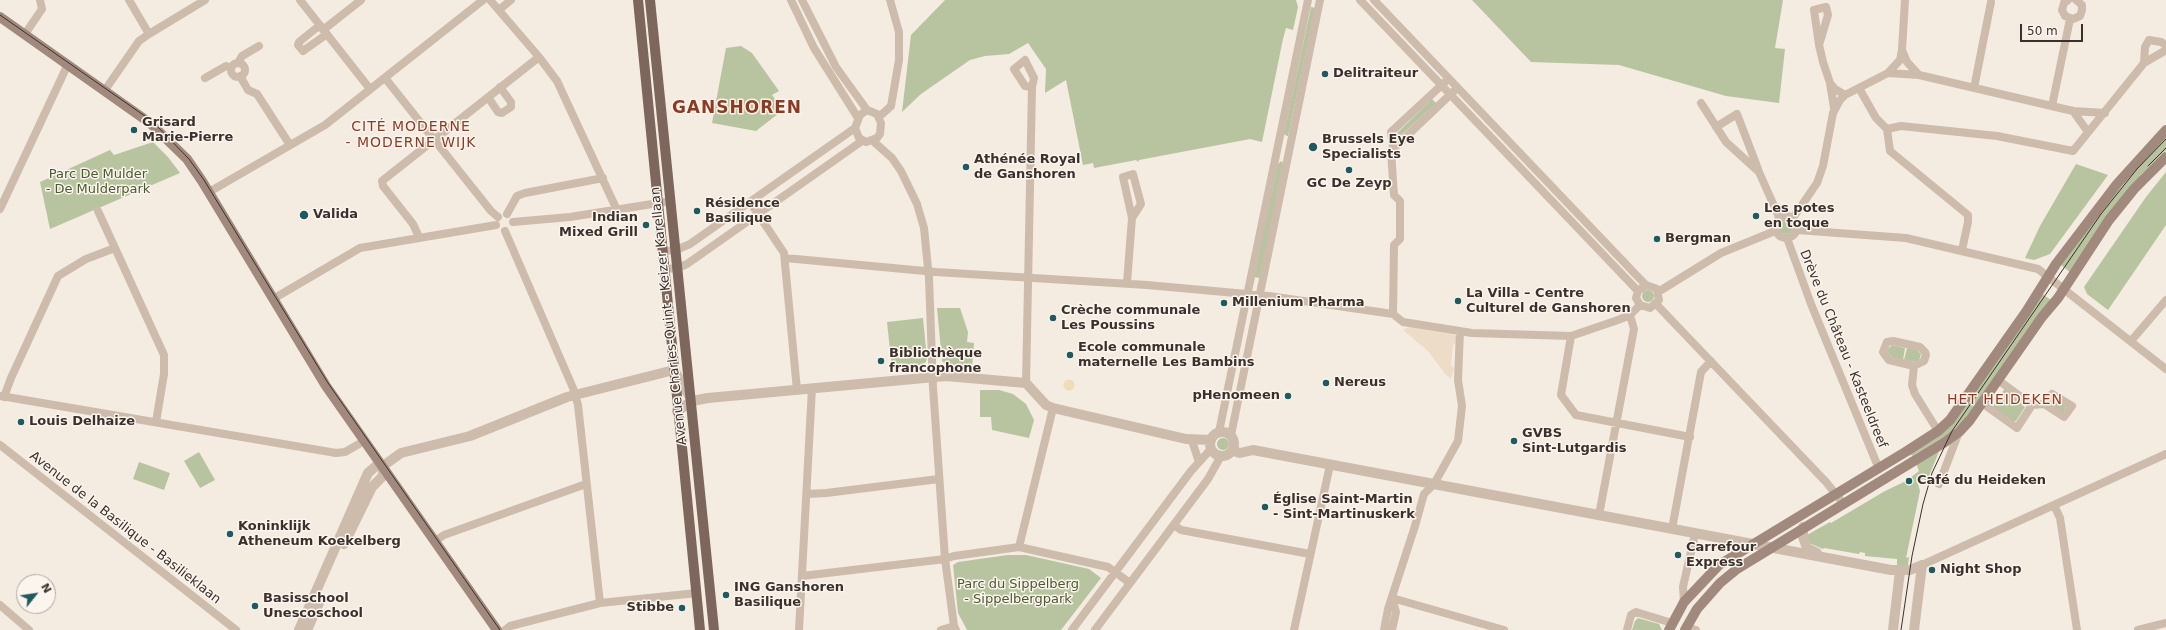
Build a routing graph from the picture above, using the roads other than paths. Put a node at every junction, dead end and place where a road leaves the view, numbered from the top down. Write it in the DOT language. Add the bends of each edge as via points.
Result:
graph roads {
  1 [pos="40,0"];
  2 [pos="128,0"];
  3 [pos="205,0"];
  4 [pos="361,0"];
  5 [pos="483,0"];
  6 [pos="490,0"];
  7 [pos="511,0"];
  8 [pos="638,0"];
  9 [pos="650,0"];
  10 [pos="791,0"];
  11 [pos="802,0"];
  12 [pos="890,0"];
  13 [pos="1308,0"];
  14 [pos="1320,0"];
  15 [pos="1360,0"];
  16 [pos="1374,0"];
  17 [pos="1905,0"];
  18 [pos="2068,0"];
  19 [pos="2076,0"];
  20 [pos="303,1"];
  21 [pos="1991,1"];
  22 [pos="499,10"];
  23 [pos="0,17"];
  24 [pos="2070,19"];
  25 [pos="323,30"];
  26 [pos="25,34"];
  27 [pos="149,34"];
  28 [pos="1819,45"];
  29 [pos="2166,45"];
  30 [pos="258,46"];
  31 [pos="1902,50"];
  32 [pos="2166,50"];
  33 [pos="539,56"];
  34 [pos="2144,63"];
  35 [pos="68,64"];
  36 [pos="235,66"];
  37 [pos="1888,73"];
  38 [pos="1919,75"];
  39 [pos="205,78"];
  40 [pos="385,78"];
  41 [pos="1448,78"];
  42 [pos="1830,83"];
  43 [pos="1442,85"];
  44 [pos="500,87"];
  45 [pos="1032,87"];
  46 [pos="1458,88"];
  47 [pos="1859,88"];
  48 [pos="1974,88"];
  49 [pos="370,89"];
  50 [pos="105,90"];
  51 [pos="1451,95"];
  52 [pos="1845,95"];
  53 [pos="488,97"];
  54 [pos="1701,103"];
  55 [pos="2052,106"];
  56 [pos="1834,108"];
  57 [pos="867,110"];
  58 [pos="2073,111"];
  59 [pos="2105,113"];
  60 [pos="879,117"];
  61 [pos="858,118"];
  62 [pos="1716,127"];
  63 [pos="855,128"];
  64 [pos="1887,129"];
  65 [pos="2166,130"];
  66 [pos="2088,132"];
  67 [pos="434,139"];
  68 [pos="873,140"];
  69 [pos="862,141"];
  70 [pos="290,145"];
  71 [pos="1393,147"];
  72 [pos="1279,149"];
  73 [pos="1290,151"];
  74 [pos="2166,157"];
  75 [pos="1760,172"];
  76 [pos="602,178"];
  77 [pos="209,192"];
  78 [pos="1557,192"];
  79 [pos="1549,199"];
  80 [pos="671,202"];
  81 [pos="750,202"];
  82 [pos="658,203"];
  83 [pos="616,208"];
  84 [pos="0,209"];
  85 [pos="98,211"];
  86 [pos="507,214"];
  87 [pos="758,215"];
  88 [pos="1779,217"];
  89 [pos="1132,218"];
  90 [pos="1793,218"];
  91 [pos="497,221"];
  92 [pos="513,222"];
  93 [pos="505,230"];
  94 [pos="1797,230"];
  95 [pos="1775,231"];
  96 [pos="418,237"];
  97 [pos="1787,238"];
  98 [pos="115,248"];
  99 [pos="676,250"];
  100 [pos="1962,250"];
  101 [pos="663,251"];
  102 [pos="785,258"];
  103 [pos="678,268"];
  104 [pos="665,270"];
  105 [pos="928,270"];
  106 [pos="2048,277"];
  107 [pos="1029,278"];
  108 [pos="1127,283"];
  109 [pos="1646,285"];
  110 [pos="2064,289"];
  111 [pos="1638,291"];
  112 [pos="1658,292"];
  113 [pos="1247,294"];
  114 [pos="1260,295"];
  115 [pos="273,299"];
  116 [pos="2166,300"];
  117 [pos="1656,304"];
  118 [pos="1640,305"];
  119 [pos="1393,314"];
  120 [pos="1630,315"];
  121 [pos="1460,331"];
  122 [pos="1571,336"];
  123 [pos="2132,341"];
  124 [pos="309,359"];
  125 [pos="1712,361"];
  126 [pos="1914,366"];
  127 [pos="2166,369"];
  128 [pos="674,370"];
  129 [pos="934,377"];
  130 [pos="1998,380"];
  131 [pos="1026,383"];
  132 [pos="812,388"];
  133 [pos="797,390"];
  134 [pos="575,394"];
  135 [pos="2,396"];
  136 [pos="692,401"];
  137 [pos="1982,403"];
  138 [pos="2044,404"];
  139 [pos="2032,405"];
  140 [pos="1053,408"];
  141 [pos="677,411"];
  142 [pos="156,422"];
  143 [pos="1618,422"];
  144 [pos="1219,432"];
  145 [pos="1938,432"];
  146 [pos="1959,432"];
  147 [pos="1690,437"];
  148 [pos="1189,442"];
  149 [pos="1233,442"];
  150 [pos="359,444"];
  151 [pos="1211,444"];
  152 [pos="0,445"];
  153 [pos="2166,454"];
  154 [pos="1221,456"];
  155 [pos="1200,462"];
  156 [pos="1330,465"];
  157 [pos="1879,469"];
  158 [pos="383,472"];
  159 [pos="939,479"];
  160 [pos="586,484"];
  161 [pos="1434,484"];
  162 [pos="1939,484"];
  163 [pos="807,494"];
  164 [pos="1836,494"];
  165 [pos="1843,503"];
  166 [pos="2054,505"];
  167 [pos="1599,515"];
  168 [pos="1174,525"];
  169 [pos="1803,527"];
  170 [pos="1672,529"];
  171 [pos="1695,534"];
  172 [pos="434,541"];
  173 [pos="1751,545"];
  174 [pos="1019,547"];
  175 [pos="1770,548"];
  176 [pos="1310,554"];
  177 [pos="1826,558"];
  178 [pos="945,559"];
  179 [pos="1922,565"];
  180 [pos="1900,571"];
  181 [pos="1115,573"];
  182 [pos="802,576"];
  183 [pos="1130,583"];
  184 [pos="697,594"];
  185 [pos="1392,598"];
  186 [pos="1684,602"];
  187 [pos="600,604"];
  188 [pos="0,605"];
  189 [pos="2166,624"];
  190 [pos="1670,626"];
  191 [pos="955,628"];
  192 [pos="1689,629"];
  193 [pos="29,630"];
  194 [pos="236,630"];
  195 [pos="299,630"];
  196 [pos="307,630"];
  197 [pos="497,630"];
  198 [pos="505,630"];
  199 [pos="700,630"];
  200 [pos="714,630"];
  201 [pos="799,630"];
  202 [pos="941,630"];
  203 [pos="1072,630"];
  204 [pos="1095,630"];
  205 [pos="1294,630"];
  206 [pos="1384,630"];
  207 [pos="1392,630"];
  208 [pos="1504,630"];
  209 [pos="1627,630"];
  210 [pos="1893,630"];
  211 [pos="1914,630"];
  212 [pos="2077,630"];
  213 [pos="2138,630"];
  1 -- 26 [label="street" via="42,9"];
  2 -- 27 [label="street"];
  3 -- 27 [label="street"];
  4 -- 25 [label="street"];
  5 -- 40 [label="street"];
  6 -- 22 [label="street"];
  7 -- 22 [label="street"];
  8 -- 82 [label="main road, Avenue Charles-Quint - Keizer Karellaan"];
  9 -- 80 [label="main road, Avenue Charles-Quint - Keizer Karellaan"];
  10 -- 61 [label="street" via="814,48"];
  11 -- 57 [label="street" via="836,67"];
  12 -- 60 [label="street" via="899,32 899,60 892,106"];
  13 -- 72 [label="street"];
  14 -- 73 [label="street"];
  15 -- 43 [label="street"];
  16 -- 41 [label="street"];
  17 -- 31 [label="street"];
  18 -- 24 [label="street" via="2062,6 2062,10"];
  19 -- 24 [label="street" via="2082,5 2082,13 2077,18"];
  20 -- 25 [label="street"];
  21 -- 48 [label="street"];
  22 -- 33 [label="street"];
  23 -- 26 [label="main road"];
  24 -- 55 [label="street"];
  25 -- 49 [label="street"];
  26 -- 35 [label="main road"];
  27 -- 50 [label="street" via="139,40"];
  28 -- 42 [label="street"];
  29 -- 34 [label="street" via="2149,40 2145,46"];
  30 -- 36 [label="street" via="242,56"];
  31 -- 37 [label="street" via="1900,60"];
  31 -- 38 [label="street" via="1907,62"];
  32 -- 34 [label="street"];
  33 -- 44 [label="street"];
  33 -- 76 [label="street" via="557,81"];
  34 -- 59 [label="street"];
  35 -- 50 [label="main road"];
  35 -- 84 [label="street"];
  36 -- 39 [label="street" via="226,66"];
  36 -- 70 [label="street" via="244,66 243,75 240,76 248,90 258,94"];
  37 -- 38 [label="street"];
  37 -- 47 [label="street"];
  38 -- 48 [label="street"];
  40 -- 49 [label="street"];
  40 -- 67 [label="street"];
  41 -- 43 [label="street"];
  41 -- 46 [label="street"];
  42 -- 52 [label="street"];
  42 -- 56 [label="street"];
  43 -- 51 [label="street"];
  43 -- 71 [label="street" via="1391,132"];
  44 -- 53 [label="street"];
  44 -- 53 [label="street" via="511,102 511,107 502,113 498,112"];
  45 -- 107 [label="street"];
  46 -- 51 [label="street"];
  46 -- 78 [label="street"];
  47 -- 52 [label="street"];
  47 -- 64 [label="street" via="1876,118"];
  48 -- 55 [label="street"];
  49 -- 70 [label="street" via="326,125"];
  50 -- 77 [label="main road" via="170,140"];
  51 -- 71 [label="street"];
  51 -- 79 [label="street"];
  52 -- 56 [label="street"];
  53 -- 67 [label="street"];
  54 -- 62 [label="street"];
  55 -- 58 [label="street"];
  56 -- 90 [label="street" via="1823,166 1817,183"];
  57 -- 60 [label="street" via="875,112"];
  57 -- 61 [label="street"];
  58 -- 59 [label="street"];
  58 -- 66 [label="street"];
  59 -- 66 [label="street"];
  60 -- 68 [label="street" via="880,134"];
  61 -- 63 [label="street"];
  62 -- 75 [label="street" via="1726,142"];
  62 -- 75 [label="street" via="1737,114"];
  63 -- 69 [label="street"];
  63 -- 81 [label="street"];
  64 -- 66 [label="street" via="1901,126 1997,136 2073,151"];
  64 -- 100 [label="street" via="1890,151 1968,215"];
  65 -- 106 [label="main road" via="2117,184"];
  67 -- 91 [label="street"];
  67 -- 96 [label="street" via="382,181 383,186 413,224"];
  68 -- 69 [label="street"];
  68 -- 105 [label="street" via="892,158 912,192 924,228"];
  69 -- 87 [label="street"];
  70 -- 77 [label="street"];
  71 -- 119 [label="street" via="1391,151 1394,195 1400,201 1400,239 1394,245"];
  72 -- 73 [label="street"];
  72 -- 113 [label="street"];
  73 -- 114 [label="street"];
  74 -- 110 [label="main road" via="2134,188 2109,220"];
  75 -- 88 [label="street"];
  76 -- 83 [label="street"];
  76 -- 86 [label="street" via="517,196"];
  77 -- 115 [label="main road"];
  78 -- 79 [label="street"];
  78 -- 109 [label="street"];
  79 -- 111 [label="street"];
  80 -- 82 [label="street"];
  80 -- 99 [label="main road, Avenue Charles-Quint - Keizer Karellaan"];
  81 -- 87 [label="street"];
  81 -- 99 [label="street" via="690,244"];
  82 -- 83 [label="street"];
  82 -- 101 [label="main road, Avenue Charles-Quint - Keizer Karellaan"];
  83 -- 92 [label="street" via="570,217"];
  85 -- 98 [label="street"];
  86 -- 91 [label="street" via="501,214"];
  86 -- 92 [label="street"];
  87 -- 102 [label="street"];
  87 -- 103 [label="street"];
  88 -- 90 [label="street" via="1788,215"];
  88 -- 95 [label="street" via="1774,225"];
  89 -- 89 [label="street" via="1141,204 1133,174 1123,177"];
  89 -- 108 [label="street"];
  90 -- 94 [label="street" via="1797,223"];
  91 -- 93 [label="street" via="501,230"];
  91 -- 96 [label="street"];
  92 -- 93 [label="street" via="511,227"];
  93 -- 134 [label="street"];
  94 -- 97 [label="street" via="1794,235"];
  94 -- 100 [label="street" via="1906,238"];
  95 -- 97 [label="street" via="1779,236"];
  95 -- 112 [label="street" via="1716,256"];
  96 -- 115 [label="street" via="360,248"];
  97 -- 157 [label="street, Drève du Château - Kasteeldreef" via="1811,304"];
  98 -- 135 [label="street" via="86,259 58,276"];
  98 -- 142 [label="street" via="164,356 164,374"];
  99 -- 101 [label="street"];
  99 -- 103 [label="main road, Avenue Charles-Quint - Keizer Karellaan"];
  100 -- 106 [label="street" via="2032,267"];
  101 -- 104 [label="main road, Avenue Charles-Quint - Keizer Karellaan"];
  102 -- 105 [label="street"];
  102 -- 133 [label="street"];
  103 -- 104 [label="street"];
  103 -- 136 [label="main road, Avenue Charles-Quint - Keizer Karellaan"];
  104 -- 128 [label="main road, Avenue Charles-Quint - Keizer Karellaan"];
  105 -- 107 [label="street"];
  105 -- 129 [label="street"];
  106 -- 110 [label="street"];
  106 -- 145 [label="main road" via="1965,399"];
  107 -- 108 [label="street"];
  107 -- 131 [label="street"];
  108 -- 113 [label="street"];
  109 -- 111 [label="street"];
  109 -- 112 [label="street" via="1654,287"];
  110 -- 123 [label="street"];
  110 -- 130 [label="main road"];
  111 -- 118 [label="street" via="1636,298"];
  112 -- 117 [label="street"];
  113 -- 114 [label="street"];
  113 -- 144 [label="street"];
  114 -- 119 [label="street"];
  114 -- 149 [label="street"];
  115 -- 124 [label="main road"];
  116 -- 123 [label="street"];
  117 -- 118 [label="street" via="1650,308"];
  117 -- 125 [label="street"];
  118 -- 120 [label="street"];
  119 -- 121 [label="street" via="1403,322"];
  120 -- 122 [label="street"];
  120 -- 143 [label="street" via="1634,329"];
  121 -- 122 [label="street" via="1472,334"];
  121 -- 161 [label="street" via="1458,380 1462,406 1458,441"];
  122 -- 143 [label="street" via="1561,395 1576,415"];
  123 -- 127 [label="street"];
  124 -- 150 [label="main road" via="314,376"];
  124 -- 158 [label="main road"];
  125 -- 147 [label="street" via="1701,372"];
  125 -- 164 [label="street"];
  126 -- 126 [label="street" via="1922,363 1925,358 1923,349 1887,342 1883,352 1889,360"];
  126 -- 145 [label="street" via="1913,391"];
  128 -- 134 [label="street"];
  128 -- 136 [label="street"];
  128 -- 141 [label="main road, Avenue Charles-Quint - Keizer Karellaan"];
  129 -- 131 [label="street"];
  129 -- 132 [label="street"];
  129 -- 159 [label="street"];
  130 -- 137 [label="main road"];
  130 -- 139 [label="street"];
  131 -- 140 [label="street" via="1046,405"];
  132 -- 133 [label="street"];
  132 -- 163 [label="street"];
  133 -- 136 [label="street"];
  134 -- 158 [label="street" via="470,436 400,453"];
  134 -- 160 [label="street"];
  135 -- 142 [label="street"];
  136 -- 141 [label="street"];
  136 -- 200 [label="main road, Avenue Charles-Quint - Keizer Karellaan"];
  137 -- 139 [label="street" via="2017,428"];
  137 -- 146 [label="main road"];
  138 -- 139 [label="street"];
  140 -- 148 [label="street"];
  140 -- 174 [label="street"];
  141 -- 184 [label="main road, Avenue Charles-Quint - Keizer Karellaan"];
  142 -- 150 [label="street" via="336,453 345,452"];
  143 -- 147 [label="street"];
  143 -- 167 [label="street"];
  144 -- 149 [label="street"];
  144 -- 151 [label="street"];
  145 -- 157 [label="main road"];
  146 -- 162 [label="street"];
  146 -- 165 [label="main road"];
  147 -- 170 [label="street"];
  148 -- 151 [label="street"];
  148 -- 155 [label="street"];
  149 -- 154 [label="street" via="1228,455"];
  149 -- 156 [label="street" via="1242,443 1253,450"];
  150 -- 158 [label="main road"];
  151 -- 154 [label="street" via="1216,454"];
  151 -- 155 [label="street"];
  152 -- 194 [label="street, Avenue de la Basilique - Basilieklaan"];
  153 -- 166 [label="street"];
  154 -- 168 [label="street" via="1208,479"];
  155 -- 181 [label="street"];
  156 -- 161 [label="street"];
  156 -- 176 [label="street"];
  157 -- 164 [label="main road"];
  158 -- 172 [label="main road"];
  158 -- 195 [label="street" via="368,473"];
  158 -- 196 [label="street" via="372,487 346,540"];
  159 -- 163 [label="street"];
  159 -- 178 [label="street"];
  160 -- 172 [label="street" via="444,535"];
  160 -- 187 [label="street"];
  161 -- 167 [label="street"];
  161 -- 185 [label="street" via="1424,494"];
  163 -- 182 [label="street"];
  164 -- 165 [label="street"];
  164 -- 173 [label="main road"];
  165 -- 169 [label="main road"];
  166 -- 179 [label="street"];
  166 -- 212 [label="street" via="2060,518"];
  167 -- 170 [label="street"];
  168 -- 176 [label="street" via="1181,530"];
  168 -- 183 [label="street"];
  169 -- 175 [label="main road"];
  169 -- 177 [label="street" via="1802,537 1807,548"];
  170 -- 171 [label="street"];
  171 -- 173 [label="street"];
  171 -- 186 [label="street" via="1682,587"];
  172 -- 197 [label="main road"];
  173 -- 175 [label="street"];
  173 -- 186 [label="main road" via="1718,565"];
  174 -- 178 [label="street"];
  174 -- 181 [label="street" via="1108,567"];
  175 -- 177 [label="street"];
  175 -- 192 [label="main road" via="1720,583 1697,609"];
  176 -- 205 [label="street"];
  177 -- 180 [label="street"];
  178 -- 182 [label="street"];
  178 -- 191 [label="street"];
  179 -- 180 [label="street"];
  179 -- 211 [label="street"];
  180 -- 210 [label="street"];
  181 -- 183 [label="street"];
  181 -- 203 [label="street"];
  182 -- 201 [label="street"];
  183 -- 204 [label="street"];
  184 -- 187 [label="street"];
  184 -- 199 [label="main road, Avenue Charles-Quint - Keizer Karellaan"];
  185 -- 206 [label="street"];
  185 -- 207 [label="street" via="1396,612"];
  185 -- 208 [label="street"];
  186 -- 190 [label="main road"];
  187 -- 198 [label="street" via="510,626"];
  188 -- 193 [label="street"];
  189 -- 213 [label="street"];
  190 -- 209 [label="street" via="1636,612 1631,615"];
  191 -- 202 [label="street"];
}
